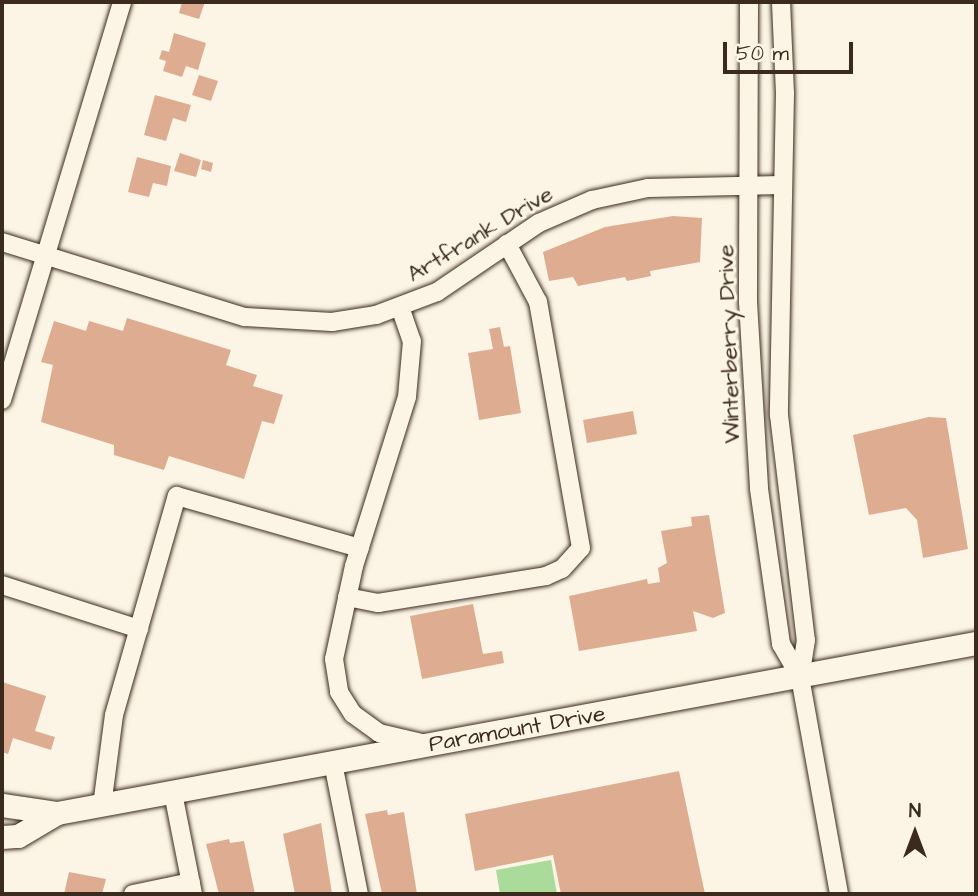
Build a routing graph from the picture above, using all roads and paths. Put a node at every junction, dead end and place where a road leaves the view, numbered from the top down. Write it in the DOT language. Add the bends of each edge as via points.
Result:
graph roads {
  1 [pos="122,2"];
  2 [pos="749,2"];
  3 [pos="781,2"];
  4 [pos="751,184"];
  5 [pos="781,185"];
  6 [pos="2,242"];
  7 [pos="507,244"];
  8 [pos="47,255"];
  9 [pos="400,307"];
  10 [pos="2,400"];
  11 [pos="360,548"];
  12 [pos="2,585"];
  13 [pos="347,597"];
  14 [pos="138,629"];
  15 [pos="976,643"];
  16 [pos="800,677"];
  17 [pos="430,745"];
  18 [pos="333,763"];
  19 [pos="173,793"];
  20 [pos="2,805"];
  21 [pos="102,806"];
  22 [pos="57,813"];
  23 [pos="2,837"];
  24 [pos="192,888"];
  25 [pos="133,894"];
  26 [pos="359,894"];
  27 [pos="839,894"];
  1 -- 8 [label="street"];
  2 -- 4 [label="street, Winterberry Drive"];
  3 -- 5 [label="street, Winterberry Drive" via="785,93"];
  4 -- 5 [label="street, Artfrank Drive"];
  4 -- 7 [label="street, Artfrank Drive" via="648,188 610,195 556,214"];
  4 -- 16 [label="street, Winterberry Drive" via="750,366 759,489 781,645"];
  5 -- 16 [label="street, Winterberry Drive" via="779,415 806,640"];
  6 -- 8 [label="street, Artfrank Drive"];
  7 -- 9 [label="street, Artfrank Drive" via="456,281"];
  7 -- 13 [label="street" via="538,302 581,548 562,569 546,576 378,603"];
  8 -- 9 [label="street, Artfrank Drive" via="267,320 332,322"];
  8 -- 10 [label="street"];
  9 -- 11 [label="street" via="412,341 407,397"];
  11 -- 13 [label="street"];
  11 -- 14 [label="street" via="177,496"];
  12 -- 14 [label="street"];
  13 -- 17 [label="street" via="334,659 344,703 379,733"];
  14 -- 21 [label="street" via="110,735"];
  15 -- 16 [label="main road, Paramount Drive"];
  16 -- 17 [label="main road, Paramount Drive"];
  16 -- 27 [label="street, Winterberry Drive"];
  17 -- 18 [label="main road, Paramount Drive"];
  18 -- 19 [label="main road, Paramount Drive"];
  18 -- 26 [label="street"];
  19 -- 21 [label="main road, Paramount Drive"];
  19 -- 24 [label="street"];
  20 -- 22 [label="main road, Paramount Drive"];
  21 -- 22 [label="main road, Paramount Drive"];
  22 -- 23 [label="main road, Paramount Drive" via="18,836"];
  24 -- 25 [label="street"];
}
